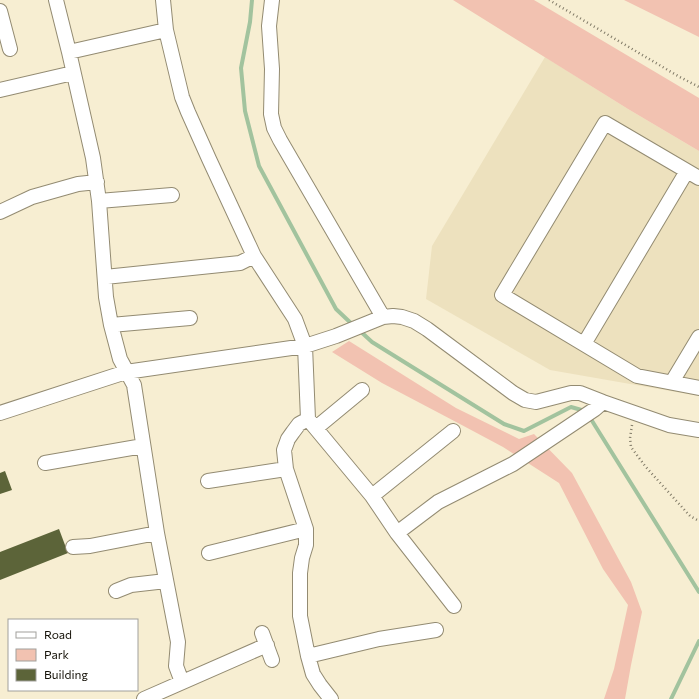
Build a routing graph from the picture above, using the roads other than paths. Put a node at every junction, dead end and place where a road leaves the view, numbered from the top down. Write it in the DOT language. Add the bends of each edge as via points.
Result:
graph roads {
  1 [pos="56,0"];
  2 [pos="163,0"];
  3 [pos="272,0"];
  4 [pos="0,11"];
  5 [pos="166,30"];
  6 [pos="10,49"];
  7 [pos="69,52"];
  8 [pos="73,73"];
  9 [pos="0,90"];
  10 [pos="693,175"];
  11 [pos="97,182"];
  12 [pos="172,195"];
  13 [pos="99,201"];
  14 [pos="0,212"];
  15 [pos="254,256"];
  16 [pos="105,277"];
  17 [pos="190,318"];
  18 [pos="377,319"];
  19 [pos="111,325"];
  20 [pos="699,337"];
  21 [pos="584,344"];
  22 [pos="304,346"];
  23 [pos="126,372"];
  24 [pos="672,382"];
  25 [pos="699,388"];
  26 [pos="362,390"];
  27 [pos="599,405"];
  28 [pos="0,413"];
  29 [pos="312,423"];
  30 [pos="699,430"];
  31 [pos="453,431"];
  32 [pos="143,446"];
  33 [pos="45,463"];
  34 [pos="286,469"];
  35 [pos="208,481"];
  36 [pos="372,496"];
  37 [pos="306,528"];
  38 [pos="158,533"];
  39 [pos="397,533"];
  40 [pos="73,547"];
  41 [pos="209,553"];
  42 [pos="166,581"];
  43 [pos="116,591"];
  44 [pos="454,606"];
  45 [pos="436,630"];
  46 [pos="308,656"];
  47 [pos="272,660"];
  48 [pos="182,682"];
  49 [pos="144,699"];
  50 [pos="331,699"];
  1 -- 7 [label="street"];
  2 -- 5 [label="street"];
  3 -- 18 [label="street" via="269,26 272,69 271,114 274,128"];
  4 -- 6 [label="street"];
  5 -- 7 [label="street"];
  5 -- 15 [label="street" via="182,97"];
  7 -- 8 [label="street"];
  8 -- 9 [label="street"];
  8 -- 11 [label="street"];
  10 -- 21 [label="street"];
  10 -- 21 [label="street" via="605,123 502,295"];
  11 -- 13 [label="street"];
  11 -- 14 [label="street" via="78,184 32,197"];
  12 -- 13 [label="street"];
  13 -- 16 [label="street"];
  15 -- 16 [label="street" via="240,263"];
  15 -- 22 [label="street" via="295,318"];
  16 -- 19 [label="street"];
  17 -- 19 [label="street"];
  18 -- 22 [label="street"];
  18 -- 27 [label="street" via="402,316 414,321 525,400 536,402 580,393"];
  19 -- 23 [label="street" via="120,360"];
  20 -- 24 [label="street"];
  21 -- 24 [label="street" via="637,376"];
  22 -- 23 [label="street"];
  22 -- 29 [label="street"];
  23 -- 28 [label="street"];
  23 -- 32 [label="street" via="134,385"];
  24 -- 25 [label="street"];
  26 -- 29 [label="street"];
  27 -- 30 [label="street" via="635,413 669,425"];
  27 -- 39 [label="street" via="513,464 438,502"];
  29 -- 34 [label="street" via="299,424 288,439 284,450"];
  29 -- 36 [label="street"];
  31 -- 36 [label="street"];
  32 -- 33 [label="street"];
  32 -- 38 [label="street"];
  34 -- 35 [label="street"];
  34 -- 37 [label="street"];
  36 -- 39 [label="street"];
  37 -- 41 [label="street"];
  37 -- 46 [label="street" via="306,545 300,573 300,616"];
  38 -- 40 [label="street"];
  38 -- 42 [label="street"];
  39 -- 44 [label="street"];
  42 -- 43 [label="street" via="131,585"];
  42 -- 48 [label="street" via="178,642 176,666"];
  45 -- 46 [label="street" via="379,639"];
  46 -- 50 [label="street" via="313,674"];
  47 -- 48 [label="street" via="264,639"];
  48 -- 49 [label="street"];
}
